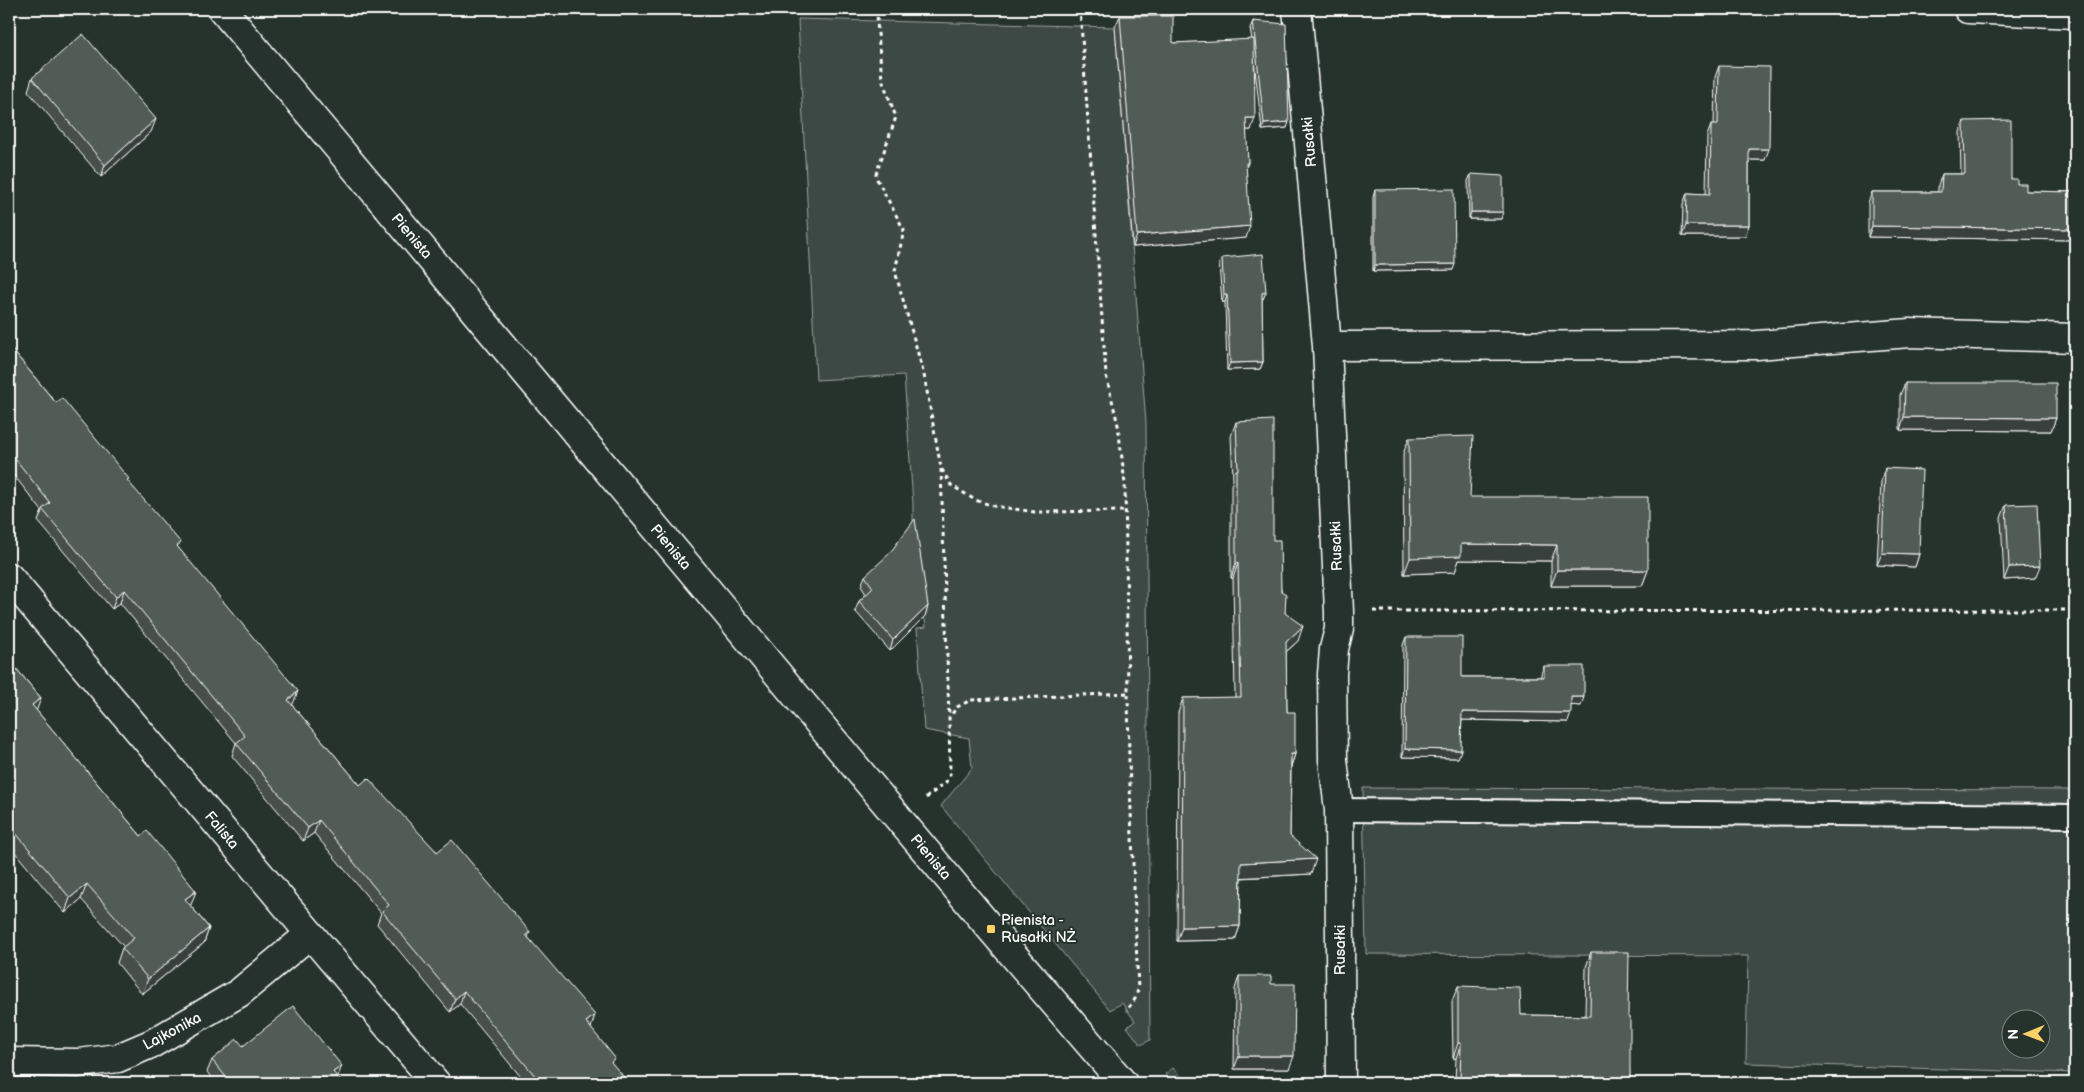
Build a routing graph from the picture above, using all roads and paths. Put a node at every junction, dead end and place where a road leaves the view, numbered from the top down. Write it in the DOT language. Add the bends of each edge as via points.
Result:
graph roads {
  1 [pos="222,9"];
  2 [pos="878,9"];
  3 [pos="1080,9"];
  4 [pos="1297,9"];
  5 [pos="1968,9"];
  6 [pos="2075,14"];
  7 [pos="2075,338"];
  8 [pos="1327,346"];
  9 [pos="942,468"];
  10 [pos="1126,511"];
  11 [pos="9,577"];
  12 [pos="2075,610"];
  13 [pos="1339,612"];
  14 [pos="1128,693"];
  15 [pos="949,718"];
  16 [pos="924,800"];
  17 [pos="1339,810"];
  18 [pos="2075,816"];
  19 [pos="310,934"];
  20 [pos="1126,1011"];
  21 [pos="9,1062"];
  22 [pos="436,1083"];
  23 [pos="1123,1083"];
  24 [pos="1340,1083"];
  1 -- 23 [label="street, Pienista"];
  2 -- 9 [label="path" via="882,79 896,117 876,174 904,230 895,271 924,375"];
  3 -- 10 [label="path" via="1106,375 1118,425"];
  4 -- 8 [label="street, Rusałki"];
  5 -- 6 [label="street"];
  7 -- 8 [label="street" via="1910,333 1757,345"];
  8 -- 13 [label="street, Rusałki"];
  9 -- 10 [label="path" via="951,485 975,500 994,506 1035,512"];
  9 -- 15 [label="path"];
  10 -- 14 [label="path"];
  11 -- 19 [label="street, Falista"];
  12 -- 13 [label="path"];
  13 -- 17 [label="street, Rusałki" via="1332,674 1333,760"];
  14 -- 15 [label="path" via="971,700 957,707"];
  14 -- 20 [label="path" via="1138,990"];
  15 -- 16 [label="path" via="950,774 946,782"];
  17 -- 18 [label="lane"];
  17 -- 24 [label="street, Rusałki"];
  19 -- 21 [label="street, Lajkonika" via="239,993 153,1043 118,1058 79,1063"];
  19 -- 22 [label="street, Falista"];
}
